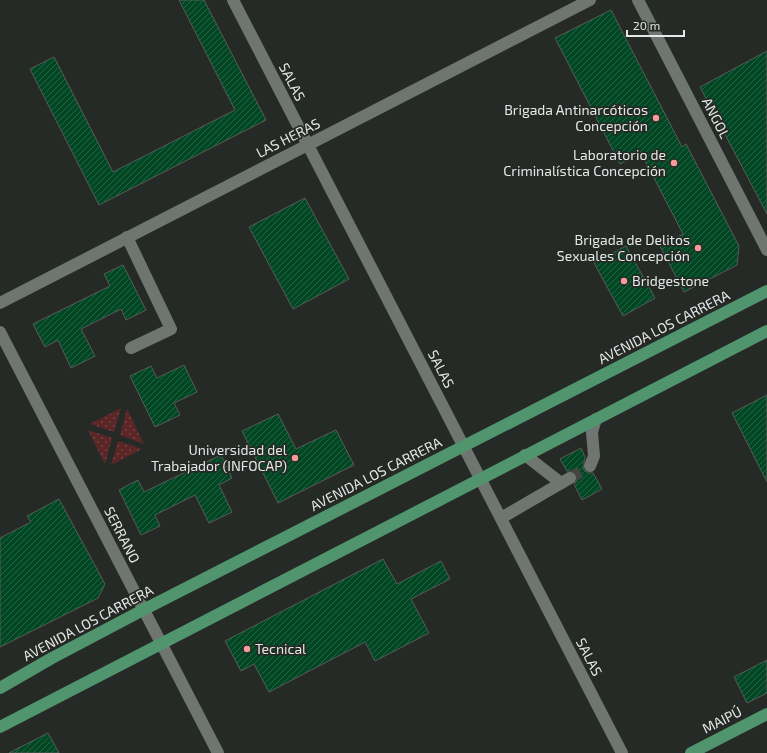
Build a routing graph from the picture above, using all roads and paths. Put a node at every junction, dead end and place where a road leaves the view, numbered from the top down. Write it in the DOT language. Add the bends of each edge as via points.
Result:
graph roads {
  1 [pos="233,0"];
  2 [pos="590,0"];
  3 [pos="638,0"];
  4 [pos="308,145"];
  5 [pos="127,237"];
  6 [pos="767,250"];
  7 [pos="767,291"];
  8 [pos="0,303"];
  9 [pos="767,331"];
  10 [pos="0,332"];
  11 [pos="132,348"];
  12 [pos="596,419"];
  13 [pos="464,446"];
  14 [pos="525,455"];
  15 [pos="590,466"];
  16 [pos="480,478"];
  17 [pos="501,518"];
  18 [pos="143,610"];
  19 [pos="162,643"];
  20 [pos="0,688"];
  21 [pos="767,714"];
  22 [pos="0,727"];
  23 [pos="218,753"];
  24 [pos="622,753"];
  25 [pos="691,753"];
  1 -- 4 [label="street, SALAS"];
  2 -- 4 [label="street, LAS HERAS"];
  3 -- 6 [label="street, ANGOL"];
  4 -- 5 [label="street, LAS HERAS"];
  4 -- 13 [label="street, SALAS"];
  5 -- 8 [label="street, LAS HERAS"];
  5 -- 11 [label="street" via="171,329"];
  7 -- 13 [label="main road, AVENIDA LOS CARRERA"];
  9 -- 12 [label="main road"];
  10 -- 18 [label="street, SERRANO"];
  12 -- 14 [label="main road"];
  12 -- 15 [label="street" via="592,432 594,456"];
  13 -- 16 [label="street, SALAS"];
  13 -- 18 [label="main road, AVENIDA LOS CARRERA"];
  14 -- 16 [label="main road"];
  14 -- 17 [label="street" via="566,480"];
  16 -- 17 [label="street, SALAS"];
  16 -- 19 [label="main road"];
  17 -- 24 [label="street, SALAS"];
  18 -- 19 [label="street, SERRANO"];
  18 -- 20 [label="main road, AVENIDA LOS CARRERA"];
  19 -- 22 [label="main road"];
  19 -- 23 [label="street, SERRANO"];
  21 -- 25 [label="main road, MAIPÚ"];
}
